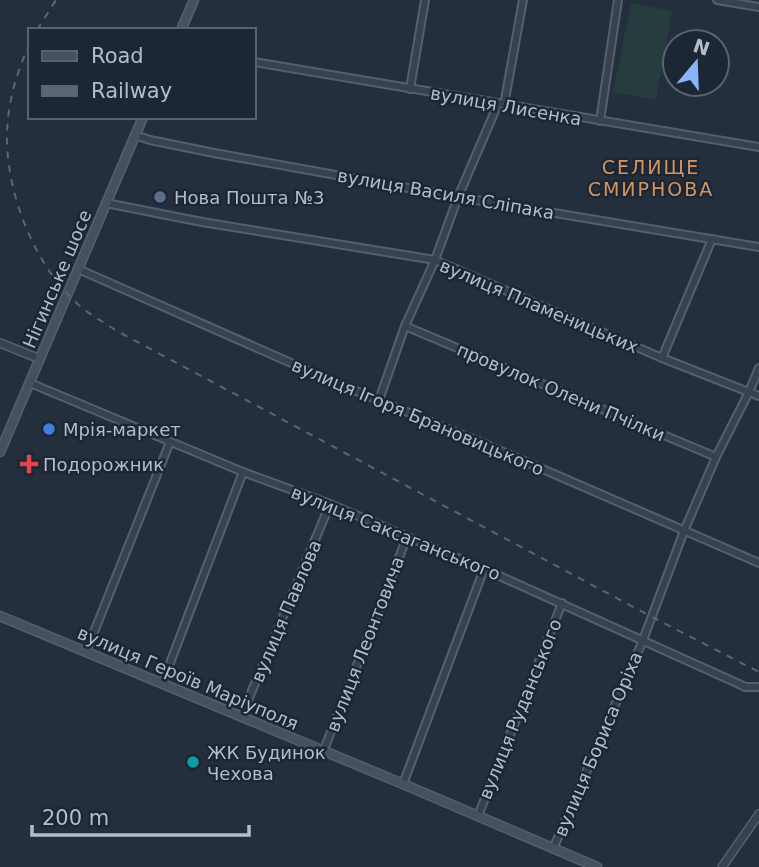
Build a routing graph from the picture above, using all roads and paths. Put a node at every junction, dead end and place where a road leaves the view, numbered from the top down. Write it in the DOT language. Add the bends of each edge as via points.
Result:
graph roads {
  1 [pos="194,0"];
  2 [pos="425,0"];
  3 [pos="523,0"];
  4 [pos="618,0"];
  5 [pos="717,0"];
  6 [pos="759,7"];
  7 [pos="182,28"];
  8 [pos="256,62"];
  9 [pos="410,89"];
  10 [pos="501,104"];
  11 [pos="142,119"];
  12 [pos="600,121"];
  13 [pos="135,135"];
  14 [pos="759,148"];
  15 [pos="458,197"];
  16 [pos="106,203"];
  17 [pos="712,239"];
  18 [pos="759,247"];
  19 [pos="435,260"];
  20 [pos="78,270"];
  21 [pos="405,326"];
  22 [pos="0,343"];
  23 [pos="662,358"];
  24 [pos="40,359"];
  25 [pos="759,368"];
  26 [pos="30,383"];
  27 [pos="749,392"];
  28 [pos="759,396"];
  29 [pos="379,400"];
  30 [pos="170,442"];
  31 [pos="0,452"];
  32 [pos="716,457"];
  33 [pos="243,472"];
  34 [pos="330,504"];
  35 [pos="684,531"];
  36 [pos="407,537"];
  37 [pos="759,563"];
  38 [pos="484,569"];
  39 [pos="562,603"];
  40 [pos="0,616"];
  41 [pos="643,640"];
  42 [pos="86,652"];
  43 [pos="162,684"];
  44 [pos="759,687"];
  45 [pos="241,717"];
  46 [pos="323,751"];
  47 [pos="402,784"];
  48 [pos="759,814"];
  49 [pos="478,816"];
  50 [pos="553,849"];
  51 [pos="597,867"];
  52 [pos="723,867"];
  1 -- 7 [label="main road"];
  2 -- 9 [label="street"];
  3 -- 10 [label="street"];
  4 -- 12 [label="street"];
  5 -- 6 [label="street"];
  8 -- 9 [label="street, вулиця Лисенка"];
  9 -- 10 [label="street, вулиця Лисенка"];
  10 -- 12 [label="street, вулиця Лисенка"];
  10 -- 15 [label="street"];
  11 -- 13 [label="main road, Нігинське шосе"];
  12 -- 14 [label="street, вулиця Лисенка"];
  13 -- 15 [label="street, вулиця Василя Сліпака"];
  13 -- 16 [label="main road, Нігинське шосе"];
  15 -- 17 [label="street, вулиця Василя Сліпака"];
  15 -- 19 [label="street"];
  16 -- 19 [label="street, вулиця Пламеницьких"];
  16 -- 20 [label="main road, Нігинське шосе"];
  17 -- 18 [label="street, вулиця Василя Сліпака"];
  17 -- 23 [label="street"];
  19 -- 21 [label="street"];
  19 -- 23 [label="street, вулиця Пламеницьких"];
  20 -- 24 [label="main road, Нігинське шосе"];
  20 -- 29 [label="street, вулиця Ігоря Брановицького"];
  21 -- 29 [label="street"];
  21 -- 32 [label="street, провулок Олени Пчілки"];
  22 -- 24 [label="street"];
  23 -- 27 [label="street, вулиця Пламеницьких"];
  24 -- 26 [label="main road, Нігинське шосе"];
  25 -- 27 [label="street"];
  26 -- 30 [label="street, вулиця Саксаганського"];
  26 -- 31 [label="main road, Нігинське шосе"];
  27 -- 28 [label="street, вулиця Пламеницьких"];
  27 -- 32 [label="street"];
  29 -- 35 [label="street, вулиця Ігоря Брановицького"];
  30 -- 33 [label="street, вулиця Саксаганського"];
  30 -- 42 [label="street"];
  32 -- 35 [label="street"];
  33 -- 34 [label="street, вулиця Саксаганського"];
  33 -- 43 [label="street"];
  34 -- 36 [label="street, вулиця Саксаганського"];
  34 -- 45 [label="street, вулиця Павлова"];
  35 -- 37 [label="street, вулиця Ігоря Брановицького"];
  35 -- 41 [label="street, вулиця Бориса Оріха"];
  36 -- 38 [label="street, вулиця Саксаганського"];
  36 -- 46 [label="street, вулиця Леонтовича"];
  38 -- 39 [label="street, вулиця Саксаганського"];
  38 -- 47 [label="street"];
  39 -- 41 [label="street, вулиця Саксаганського"];
  39 -- 49 [label="street, вулиця Руданського"];
  40 -- 42 [label="main road, вулиця Героїв Маріуполя"];
  41 -- 44 [label="street, вулиця Саксаганського" via="745,687"];
  41 -- 50 [label="street, вулиця Бориса Оріха"];
  42 -- 43 [label="main road, вулиця Героїв Маріуполя"];
  43 -- 45 [label="main road, вулиця Героїв Маріуполя"];
  45 -- 46 [label="main road, вулиця Героїв Маріуполя"];
  46 -- 47 [label="main road, вулиця Героїв Маріуполя"];
  47 -- 49 [label="main road, вулиця Героїв Маріуполя"];
  48 -- 52 [label="street"];
  49 -- 50 [label="main road, вулиця Героїв Маріуполя"];
  50 -- 51 [label="main road, вулиця Героїв Маріуполя"];
}
